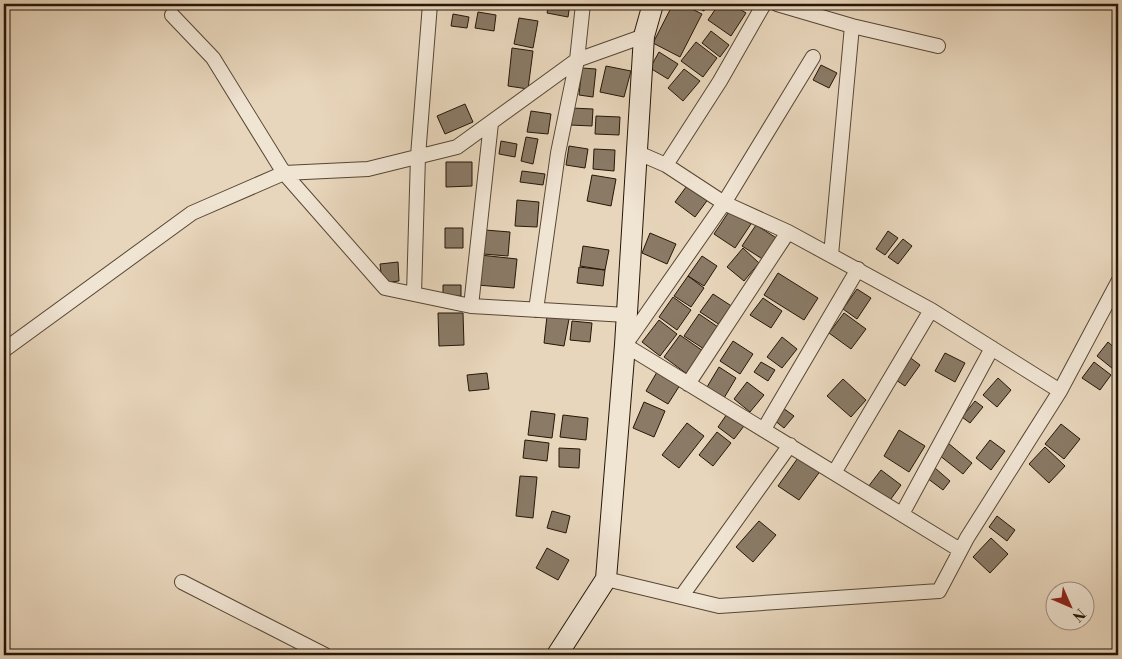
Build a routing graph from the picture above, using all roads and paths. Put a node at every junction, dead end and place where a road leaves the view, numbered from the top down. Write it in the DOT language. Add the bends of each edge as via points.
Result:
graph roads {
  1 [pos="430,4"];
  2 [pos="582,4"];
  3 [pos="653,4"];
  4 [pos="764,4"];
  5 [pos="777,4"];
  6 [pos="172,15"];
  7 [pos="852,26"];
  8 [pos="644,36"];
  9 [pos="938,46"];
  10 [pos="813,57"];
  11 [pos="577,60"];
  12 [pos="491,123"];
  13 [pos="636,152"];
  14 [pos="418,156"];
  15 [pos="666,165"];
  16 [pos="284,173"];
  17 [pos="724,203"];
  18 [pos="788,232"];
  19 [pos="831,255"];
  20 [pos="858,269"];
  21 [pos="1118,282"];
  22 [pos="414,294"];
  23 [pos="472,306"];
  24 [pos="536,310"];
  25 [pos="931,310"];
  26 [pos="627,315"];
  27 [pos="625,345"];
  28 [pos="992,348"];
  29 [pos="4,350"];
  30 [pos="688,384"];
  31 [pos="1060,391"];
  32 [pos="764,429"];
  33 [pos="790,445"];
  34 [pos="834,473"];
  35 [pos="902,514"];
  36 [pos="960,550"];
  37 [pos="606,579"];
  38 [pos="182,582"];
  39 [pos="682,597"];
  40 [pos="325,655"];
  41 [pos="557,655"];
  1 -- 14 [label="street"];
  2 -- 11 [label="street"];
  3 -- 8 [label="main road"];
  4 -- 15 [label="street"];
  5 -- 7 [label="street"];
  6 -- 16 [label="street" via="212,58"];
  7 -- 9 [label="street"];
  7 -- 19 [label="street"];
  8 -- 11 [label="street"];
  8 -- 13 [label="main road"];
  10 -- 17 [label="street"];
  11 -- 12 [label="street"];
  11 -- 24 [label="street" via="558,153"];
  12 -- 14 [label="street" via="457,147"];
  12 -- 23 [label="street"];
  13 -- 15 [label="street"];
  13 -- 26 [label="main road"];
  14 -- 16 [label="street" via="368,169"];
  14 -- 22 [label="street"];
  15 -- 17 [label="street"];
  16 -- 22 [label="street" via="385,288"];
  16 -- 29 [label="street" via="192,213"];
  17 -- 18 [label="street"];
  17 -- 27 [label="street"];
  18 -- 19 [label="street"];
  18 -- 30 [label="street"];
  19 -- 20 [label="street"];
  20 -- 25 [label="street"];
  20 -- 32 [label="street"];
  21 -- 31 [label="street"];
  22 -- 23 [label="street"];
  23 -- 24 [label="street"];
  24 -- 26 [label="street"];
  25 -- 28 [label="street"];
  25 -- 34 [label="street"];
  26 -- 27 [label="main road"];
  27 -- 30 [label="street"];
  27 -- 37 [label="main road"];
  28 -- 31 [label="street"];
  28 -- 35 [label="street"];
  30 -- 32 [label="street"];
  31 -- 36 [label="street"];
  32 -- 33 [label="street"];
  33 -- 34 [label="street"];
  33 -- 39 [label="street"];
  34 -- 35 [label="street"];
  35 -- 36 [label="street"];
  36 -- 39 [label="street" via="939,591 719,606"];
  37 -- 39 [label="street"];
  37 -- 41 [label="main road"];
  38 -- 40 [label="street"];
}
